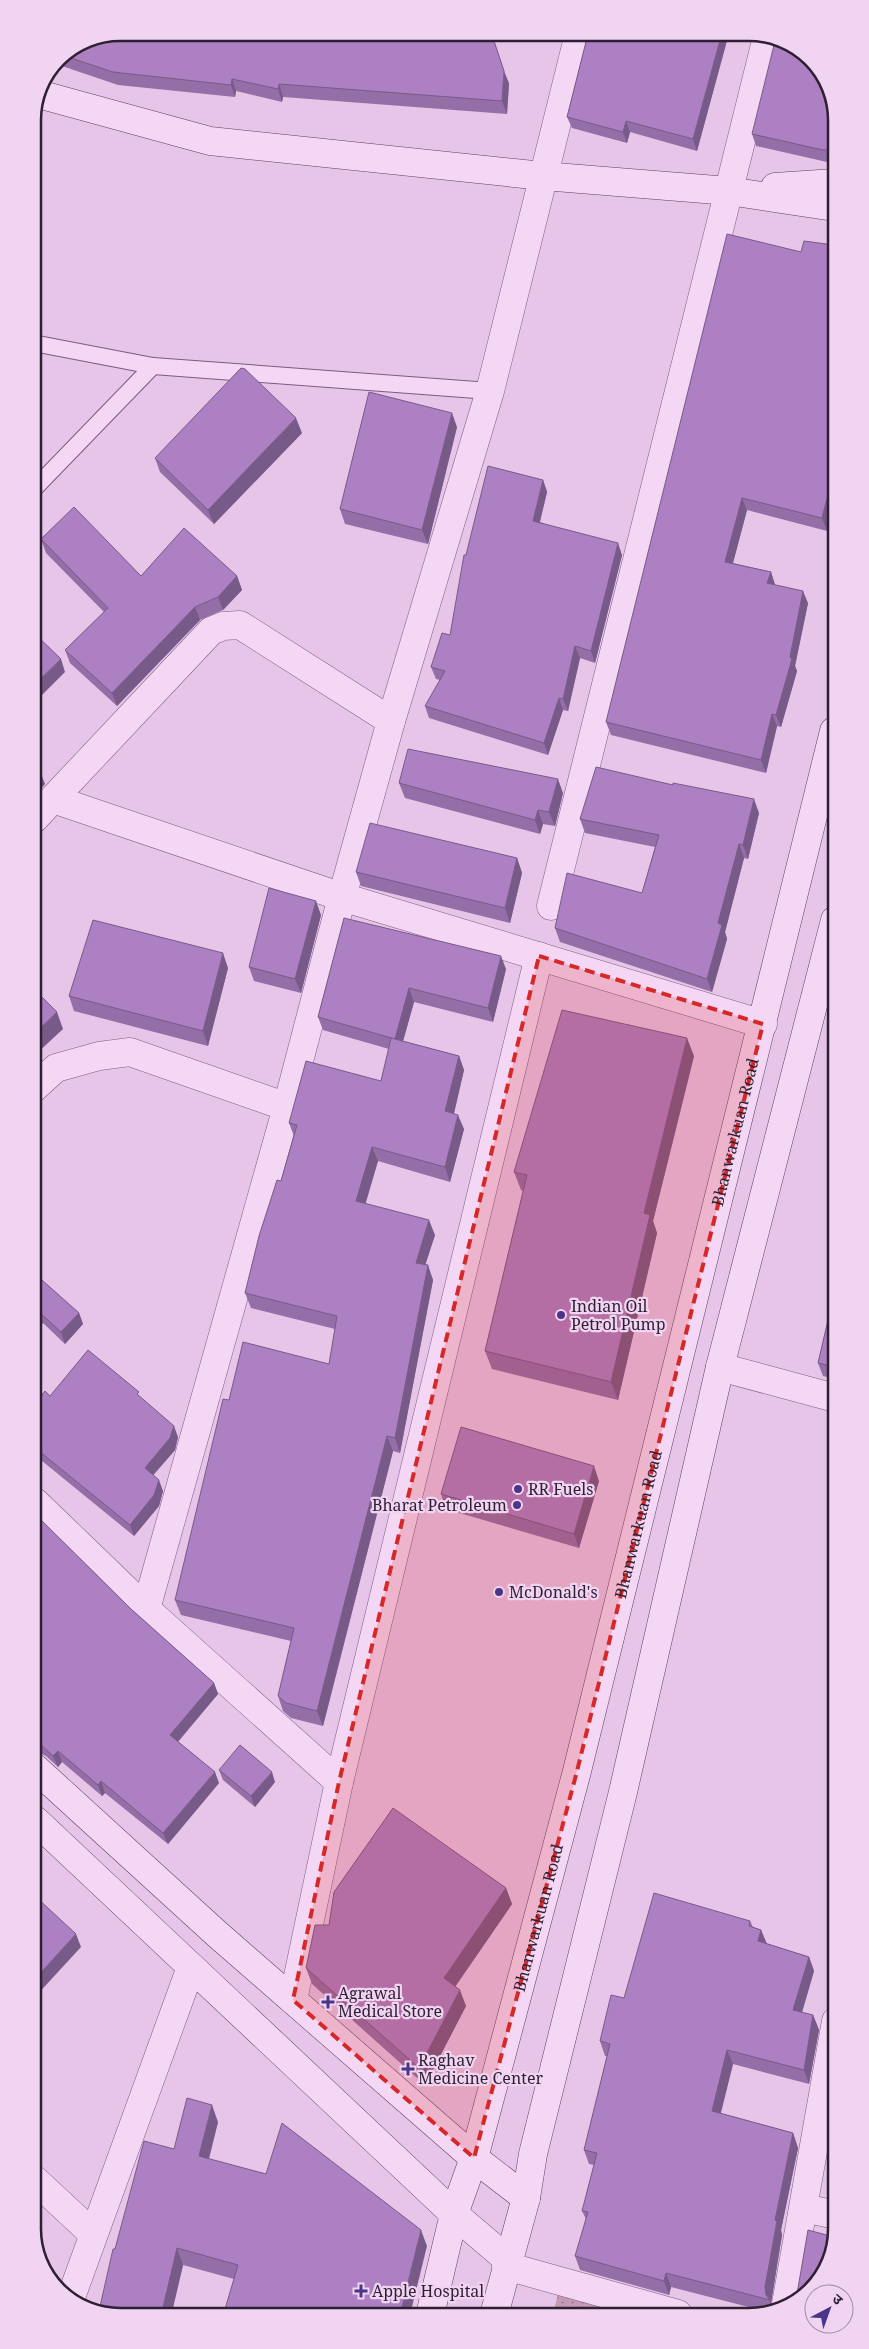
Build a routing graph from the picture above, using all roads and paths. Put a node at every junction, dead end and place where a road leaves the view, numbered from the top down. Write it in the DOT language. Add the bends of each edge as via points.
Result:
graph roads {
  1 [pos="577,41"];
  2 [pos="765,43"];
  3 [pos="45,96"];
  4 [pos="543,176"];
  5 [pos="828,183"];
  6 [pos="729,191"];
  7 [pos="828,206"];
  8 [pos="41,345"];
  9 [pos="153,366"];
  10 [pos="490,391"];
  11 [pos="41,482"];
  12 [pos="391,721"];
  13 [pos="828,757"];
  14 [pos="52,799"];
  15 [pos="41,812"];
  16 [pos="342,897"];
  17 [pos="551,906"];
  18 [pos="828,947"];
  19 [pos="539,956"];
  20 [pos="763,1024"];
  21 [pos="41,1082"];
  22 [pos="287,1107"];
  23 [pos="720,1367"];
  24 [pos="828,1396"];
  25 [pos="41,1509"];
  26 [pos="146,1609"];
  27 [pos="41,1773"];
  28 [pos="339,1782"];
  29 [pos="41,1826"];
  30 [pos="191,1967"];
  31 [pos="293,2000"];
  32 [pos="828,2068"];
  33 [pos="474,2158"];
  34 [pos="41,2185"];
  35 [pos="526,2198"];
  36 [pos="804,2208"];
  37 [pos="828,2213"];
  38 [pos="454,2214"];
  39 [pos="93,2234"];
  40 [pos="507,2263"];
  41 [pos="73,2292"];
  42 [pos="787,2297"];
  43 [pos="432,2308"];
  44 [pos="496,2308"];
  45 [pos="658,2308"];
  1 -- 4 [label="street"];
  2 -- 6 [label="street"];
  3 -- 4 [label="street" via="210,141"];
  4 -- 6 [label="street"];
  4 -- 10 [label="street"];
  5 -- 6 [label="street"];
  6 -- 7 [label="street"];
  6 -- 17 [label="street"];
  8 -- 9 [label="lane"];
  9 -- 10 [label="lane"];
  9 -- 11 [label="lane"];
  10 -- 12 [label="street"];
  12 -- 14 [label="street" via="240,625 223,626 210,631"];
  12 -- 16 [label="street"];
  13 -- 20 [label="street, Bhanwarkuan Road"];
  14 -- 15 [label="street"];
  14 -- 16 [label="street"];
  16 -- 19 [label="street"];
  16 -- 22 [label="street"];
  18 -- 23 [label="street"];
  19 -- 20 [label="street"];
  19 -- 28 [label="street"];
  20 -- 33 [label="street, Bhanwarkuan Road" via="576,1775"];
  21 -- 22 [label="street" via="56,1068 99,1056 130,1052"];
  22 -- 26 [label="street"];
  23 -- 24 [label="street"];
  23 -- 35 [label="street"];
  25 -- 26 [label="street"];
  26 -- 28 [label="street"];
  27 -- 31 [label="street"];
  28 -- 31 [label="street"];
  29 -- 30 [label="street"];
  30 -- 38 [label="street"];
  30 -- 39 [label="street"];
  31 -- 33 [label="street"];
  32 -- 36 [label="street"];
  33 -- 35 [label="street"];
  33 -- 38 [label="street, Bhanwarkuan Road"];
  34 -- 39 [label="street"];
  35 -- 40 [label="street"];
  36 -- 37 [label="street"];
  36 -- 42 [label="street"];
  38 -- 40 [label="street"];
  38 -- 43 [label="street, Bhanwarkuan Road"];
  39 -- 41 [label="street"];
  40 -- 44 [label="street"];
  40 -- 45 [label="street"];
}
